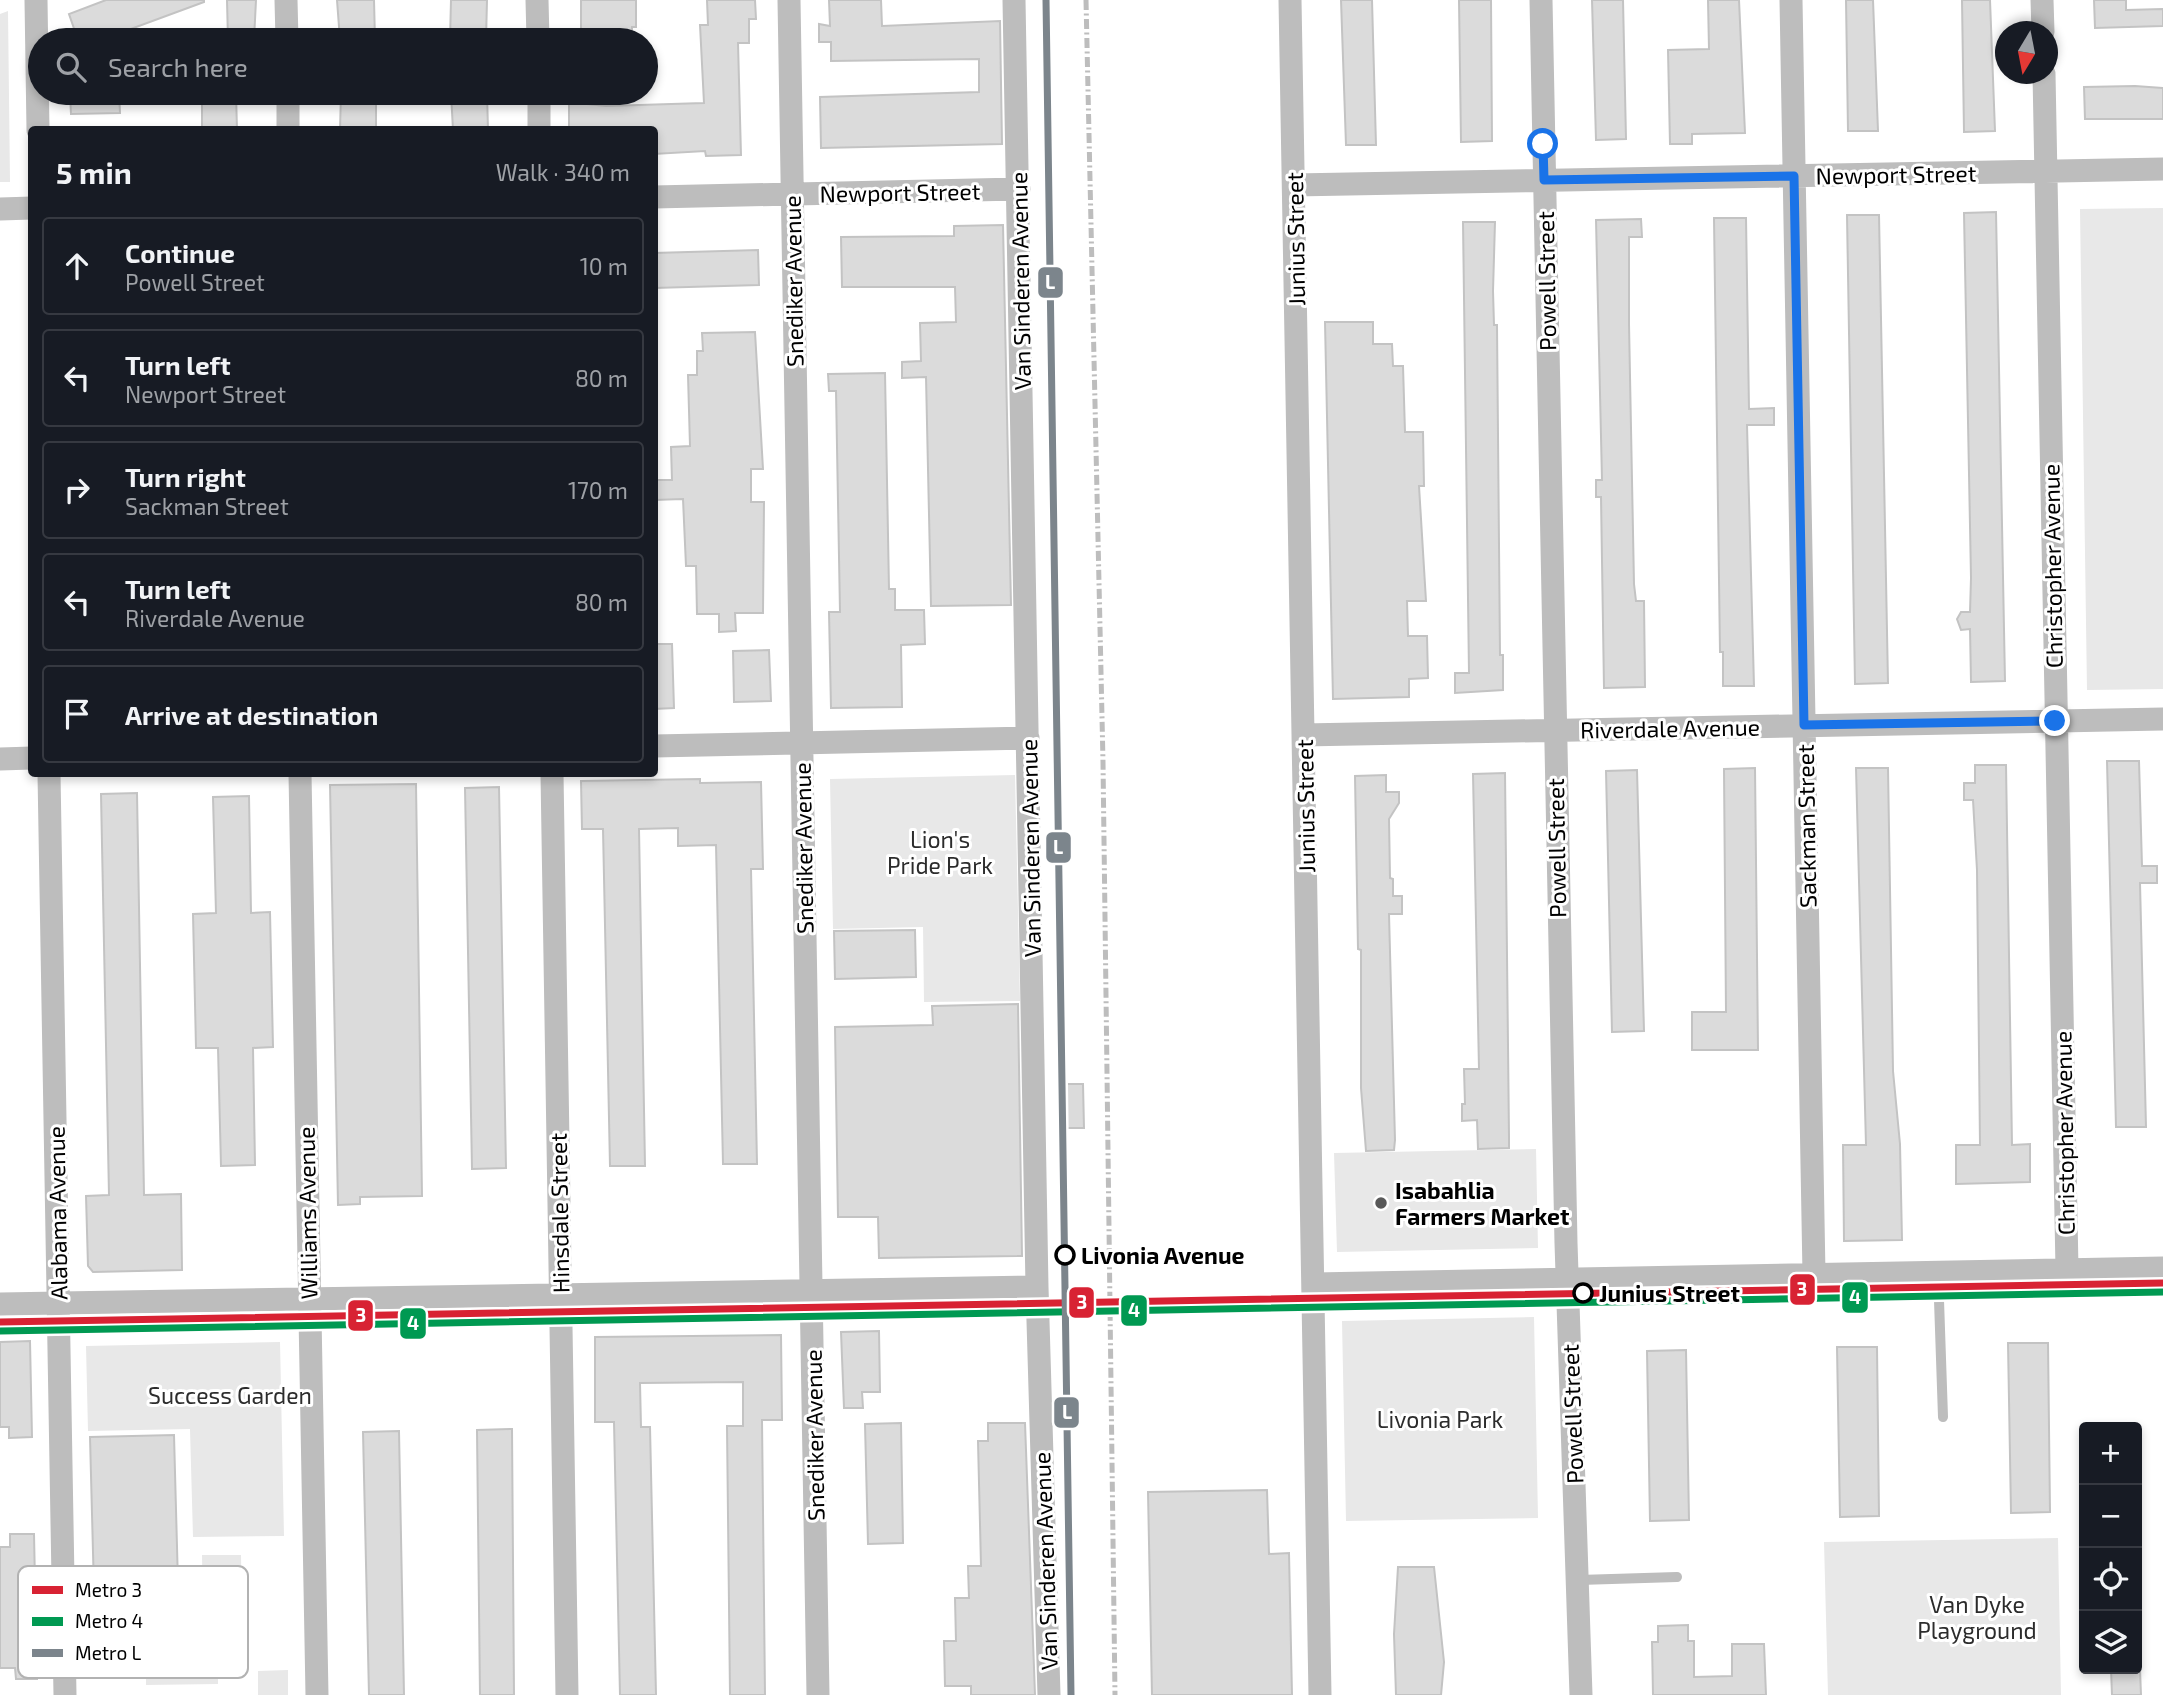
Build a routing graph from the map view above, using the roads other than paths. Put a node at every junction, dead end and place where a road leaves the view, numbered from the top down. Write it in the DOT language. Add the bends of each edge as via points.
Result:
graph roads {
  1 [pos="36,0"];
  2 [pos="286,0"];
  3 [pos="537,0"];
  4 [pos="789,0"];
  5 [pos="1014,0"];
  6 [pos="1290,0"];
  7 [pos="1541,0"];
  8 [pos="1791,0"];
  9 [pos="2042,0"];
  10 [pos="2043,21"];
  11 [pos="36,28"];
  12 [pos="287,28"];
  13 [pos="538,28"];
  14 [pos="2044,84"];
  15 [pos="38,105"];
  16 [pos="288,105"];
  17 [pos="539,105"];
  18 [pos="38,126"];
  19 [pos="288,126"];
  20 [pos="539,126"];
  21 [pos="2163,169"];
  22 [pos="2046,171"];
  23 [pos="1794,176"];
  24 [pos="1544,180"];
  25 [pos="1294,185"];
  26 [pos="1019,189"];
  27 [pos="792,194"];
  28 [pos="658,197"];
  29 [pos="28,208"];
  30 [pos="0,209"];
  31 [pos="2163,719"];
  32 [pos="2055,721"];
  33 [pos="1804,725"];
  34 [pos="1553,730"];
  35 [pos="1303,735"];
  36 [pos="1028,738"];
  37 [pos="801,744"];
  38 [pos="658,746"];
  39 [pos="0,758"];
  40 [pos="28,758"];
  41 [pos="49,777"];
  42 [pos="300,777"];
  43 [pos="552,777"];
  44 [pos="2163,1268"];
  45 [pos="2067,1269"];
  46 [pos="1938,1272"];
  47 [pos="1814,1274"];
  48 [pos="1567,1278"];
  49 [pos="1314,1284"];
  50 [pos="1037,1287"];
  51 [pos="812,1290"];
  52 [pos="560,1294"];
  53 [pos="309,1300"];
  54 [pos="58,1303"];
  55 [pos="0,1304"];
  56 [pos="1943,1418"];
  57 [pos="63,1566"];
  58 [pos="1677,1577"];
  59 [pos="1579,1580"];
  60 [pos="317,1695"];
  61 [pos="567,1695"];
  62 [pos="818,1695"];
  63 [pos="1049,1695"];
  64 [pos="1320,1695"];
  65 [pos="1581,1695"];
  1 -- 11 [label="street"];
  2 -- 12 [label="street"];
  3 -- 13 [label="street"];
  4 -- 27 [label="street, Snediker Avenue"];
  5 -- 26 [label="street, Van Sinderen Avenue"];
  6 -- 25 [label="street, Junius Street"];
  7 -- 24 [label="street, Powell Street"];
  8 -- 23 [label="street, Sackman Street"];
  9 -- 10 [label="street"];
  14 -- 22 [label="street, Christopher Avenue"];
  15 -- 18 [label="street"];
  16 -- 19 [label="street"];
  17 -- 20 [label="street"];
  21 -- 22 [label="street, Newport Street"];
  22 -- 23 [label="street, Newport Street"];
  22 -- 32 [label="street, Christopher Avenue"];
  23 -- 24 [label="street, Newport Street"];
  23 -- 33 [label="street, Sackman Street"];
  24 -- 25 [label="street, Newport Street"];
  24 -- 34 [label="street, Powell Street"];
  25 -- 35 [label="street, Junius Street"];
  26 -- 27 [label="street, Newport Street"];
  26 -- 36 [label="street, Van Sinderen Avenue"];
  27 -- 28 [label="street, Newport Street"];
  27 -- 37 [label="street, Snediker Avenue"];
  29 -- 30 [label="street"];
  31 -- 32 [label="street, Riverdale Avenue"];
  32 -- 33 [label="street, Riverdale Avenue"];
  32 -- 45 [label="street, Christopher Avenue"];
  33 -- 34 [label="street, Riverdale Avenue"];
  33 -- 47 [label="street, Sackman Street"];
  34 -- 35 [label="street, Riverdale Avenue"];
  34 -- 48 [label="street, Powell Street"];
  35 -- 49 [label="street, Junius Street"];
  36 -- 37 [label="street"];
  36 -- 50 [label="street, Van Sinderen Avenue"];
  37 -- 38 [label="street"];
  37 -- 51 [label="street, Snediker Avenue"];
  39 -- 40 [label="street"];
  41 -- 54 [label="street, Alabama Avenue"];
  42 -- 53 [label="street, Williams Avenue"];
  43 -- 52 [label="street, Hinsdale Street"];
  44 -- 45 [label="street"];
  45 -- 46 [label="street"];
  46 -- 47 [label="street"];
  46 -- 56 [label="lane"];
  47 -- 48 [label="street"];
  48 -- 49 [label="street"];
  48 -- 59 [label="street, Powell Street"];
  49 -- 64 [label="street, Junius Street"];
  50 -- 51 [label="street"];
  50 -- 63 [label="street, Van Sinderen Avenue"];
  51 -- 52 [label="street"];
  51 -- 62 [label="street, Snediker Avenue"];
  52 -- 53 [label="street"];
  52 -- 61 [label="street, Hinsdale Street"];
  53 -- 54 [label="street"];
  53 -- 60 [label="street, Williams Avenue"];
  54 -- 55 [label="street"];
  54 -- 57 [label="street, Alabama Avenue"];
  58 -- 59 [label="lane"];
  59 -- 65 [label="street, Powell Street"];
}
